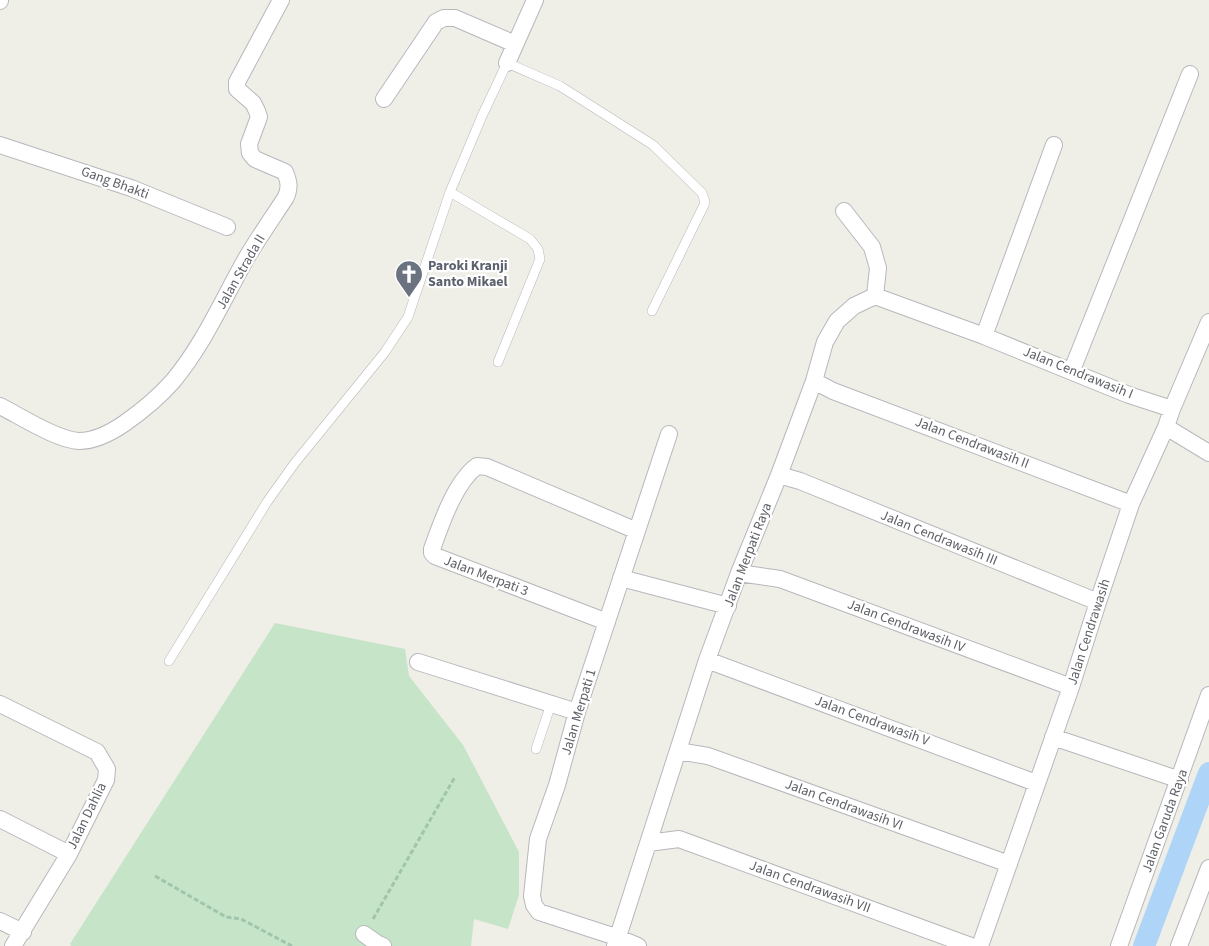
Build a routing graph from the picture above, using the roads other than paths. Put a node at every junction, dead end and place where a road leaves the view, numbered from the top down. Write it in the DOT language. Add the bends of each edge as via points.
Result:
graph roads {
  1 [pos="281,0"];
  2 [pos="535,0"];
  3 [pos="515,44"];
  4 [pos="507,63"];
  5 [pos="1190,74"];
  6 [pos="384,99"];
  7 [pos="0,145"];
  8 [pos="1054,145"];
  9 [pos="450,192"];
  10 [pos="844,211"];
  11 [pos="227,228"];
  12 [pos="875,296"];
  13 [pos="652,310"];
  14 [pos="1209,322"];
  15 [pos="984,336"];
  16 [pos="498,362"];
  17 [pos="1072,370"];
  18 [pos="814,381"];
  19 [pos="0,406"];
  20 [pos="1172,409"];
  21 [pos="1166,426"];
  22 [pos="669,434"];
  23 [pos="1209,453"];
  24 [pos="779,474"];
  25 [pos="1131,504"];
  26 [pos="637,532"];
  27 [pos="740,572"];
  28 [pos="621,578"];
  29 [pos="1098,602"];
  30 [pos="728,606"];
  31 [pos="607,622"];
  32 [pos="708,660"];
  33 [pos="170,661"];
  34 [pos="418,662"];
  35 [pos="1071,687"];
  36 [pos="1209,696"];
  37 [pos="0,704"];
  38 [pos="551,704"];
  39 [pos="577,712"];
  40 [pos="1053,737"];
  41 [pos="536,749"];
  42 [pos="678,751"];
  43 [pos="1180,780"];
  44 [pos="1036,783"];
  45 [pos="0,819"];
  46 [pos="648,843"];
  47 [pos="69,854"];
  48 [pos="1010,864"];
  49 [pos="1209,868"];
  50 [pos="0,921"];
  51 [pos="23,932"];
  52 [pos="364,934"];
  53 [pos="617,942"];
  54 [pos="13,946"];
  55 [pos="383,946"];
  56 [pos="638,946"];
  57 [pos="971,946"];
  58 [pos="980,946"];
  59 [pos="1119,946"];
  60 [pos="1179,946"];
  1 -- 19 [label="street, Jalan Strada II" via="237,82 237,89 253,103 259,117 249,144 250,153 255,159 285,172 289,188 211,325 174,380 136,415 94,439 79,441 58,436"];
  2 -- 3 [label="street"];
  3 -- 4 [label="street"];
  3 -- 6 [label="street" via="455,18 440,20"];
  4 -- 9 [label="lane"];
  4 -- 13 [label="lane" via="560,86 653,146 702,193 704,205"];
  5 -- 17 [label="street"];
  7 -- 11 [label="street, Gang Bhakti" via="131,188"];
  8 -- 15 [label="street"];
  9 -- 16 [label="lane" via="530,239 538,249 540,259"];
  9 -- 33 [label="lane" via="408,317 385,352 267,502"];
  10 -- 12 [label="street" via="872,246 878,268"];
  12 -- 15 [label="street"];
  12 -- 18 [label="street, Jalan Merpati Raya" via="854,306 837,321 825,342"];
  14 -- 20 [label="street, Jalan Cendrawasih"];
  15 -- 17 [label="street, Jalan Cendrawasih I"];
  17 -- 20 [label="street, Jalan Cendrawasih I" via="1129,395"];
  18 -- 24 [label="street, Jalan Merpati Raya"];
  18 -- 25 [label="street, Jalan Cendrawasih II"];
  20 -- 21 [label="street, Jalan Cendrawasih"];
  21 -- 23 [label="street"];
  21 -- 25 [label="street, Jalan Cendrawasih"];
  22 -- 26 [label="street, Jalan Merpati 1"];
  24 -- 27 [label="street, Jalan Merpati Raya"];
  24 -- 29 [label="street, Jalan Cendrawasih III"];
  25 -- 29 [label="street, Jalan Cendrawasih"];
  26 -- 28 [label="street, Jalan Merpati 1"];
  26 -- 31 [label="street, Jalan Merpati 3" via="487,466 477,466 470,470 445,511 432,549 435,556"];
  27 -- 30 [label="street, Jalan Merpati Raya"];
  27 -- 35 [label="street, Jalan Cendrawasih IV" via="780,578"];
  28 -- 30 [label="street"];
  28 -- 31 [label="street, Jalan Merpati 1"];
  29 -- 35 [label="street, Jalan Cendrawasih"];
  30 -- 32 [label="street, Jalan Merpati Raya"];
  31 -- 39 [label="street, Jalan Merpati 1"];
  32 -- 42 [label="street, Jalan Merpati Raya"];
  32 -- 44 [label="street, Jalan Cendrawasih V"];
  34 -- 38 [label="street"];
  35 -- 40 [label="street, Jalan Cendrawasih"];
  36 -- 43 [label="street, Jalan Garuda Raya"];
  37 -- 47 [label="street, Jalan Dahlia" via="97,752 107,769 106,780"];
  38 -- 39 [label="street"];
  38 -- 41 [label="lane"];
  39 -- 53 [label="street, Jalan Merpati 1" via="538,839 532,896 538,912"];
  40 -- 43 [label="street"];
  40 -- 44 [label="street, Jalan Cendrawasih"];
  42 -- 46 [label="street, Jalan Merpati Raya"];
  42 -- 48 [label="street, Jalan Cendrawasih VI" via="708,756"];
  43 -- 59 [label="street, Jalan Garuda Raya"];
  44 -- 48 [label="street, Jalan Cendrawasih"];
  45 -- 47 [label="street"];
  46 -- 53 [label="street, Jalan Merpati Raya"];
  46 -- 57 [label="street, Jalan Cendrawasih VII" via="679,838"];
  47 -- 51 [label="street, Jalan Dahlia"];
  48 -- 58 [label="street, Jalan Cendrawasih"];
  49 -- 60 [label="street"];
  50 -- 51 [label="street"];
  51 -- 54 [label="street, Jalan Dahlia"];
  52 -- 55 [label="street"];
  53 -- 56 [label="street"];
}
